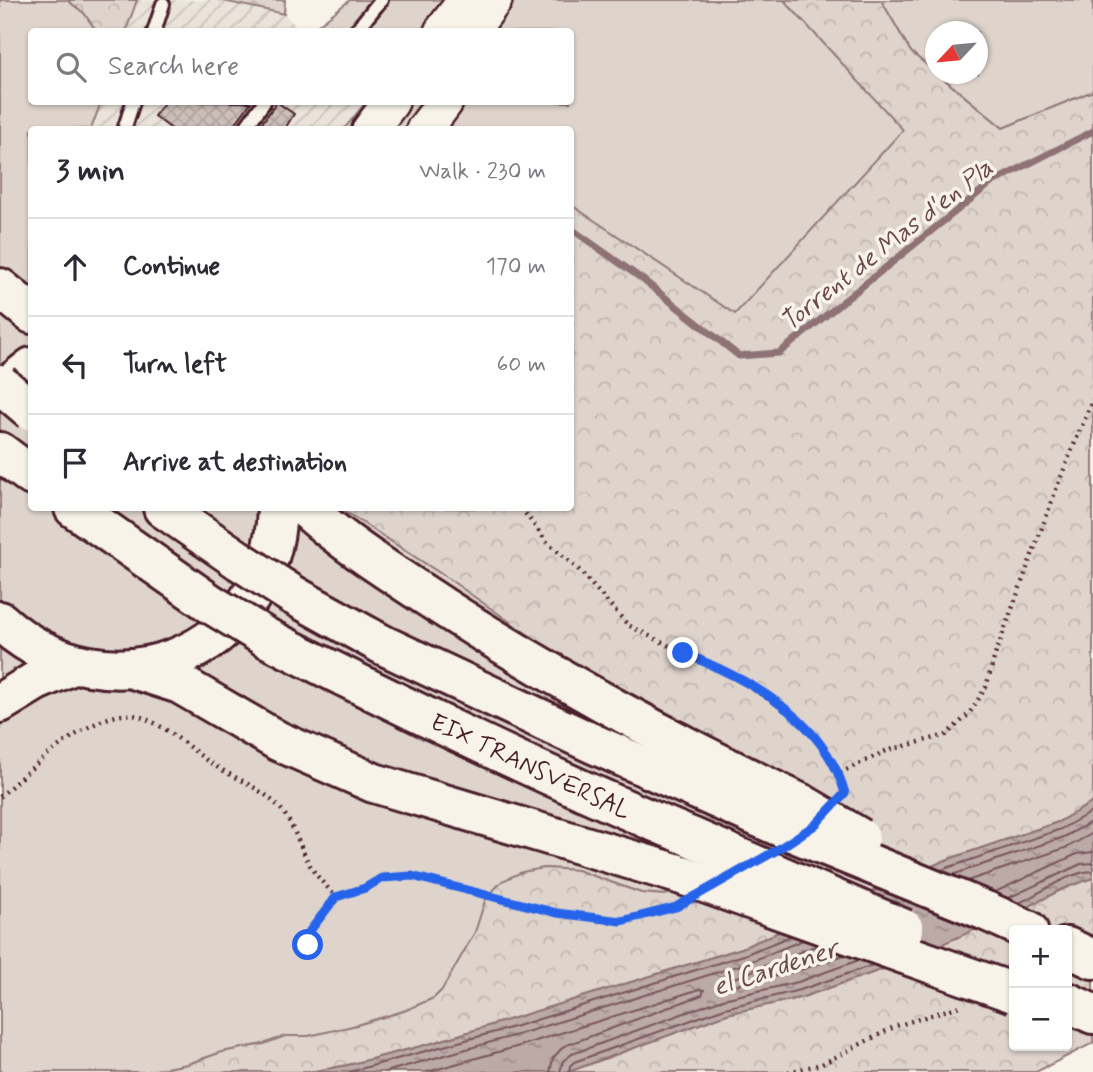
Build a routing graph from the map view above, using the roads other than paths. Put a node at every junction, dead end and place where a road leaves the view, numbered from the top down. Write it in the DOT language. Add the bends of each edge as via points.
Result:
graph roads {
  1 [pos="381,0"];
  2 [pos="466,0"];
  3 [pos="494,0"];
  4 [pos="519,0"];
  5 [pos="163,4"];
  6 [pos="155,28"];
  7 [pos="358,28"];
  8 [pos="445,28"];
  9 [pos="473,28"];
  10 [pos="499,28"];
  11 [pos="132,105"];
  12 [pos="262,105"];
  13 [pos="372,105"];
  14 [pos="389,105"];
  15 [pos="125,126"];
  16 [pos="247,126"];
  17 [pos="369,126"];
  18 [pos="372,126"];
  19 [pos="0,288"];
  20 [pos="28,311"];
  21 [pos="28,371"];
  22 [pos="0,384"];
  23 [pos="0,392"];
  24 [pos="28,408"];
  25 [pos="0,452"];
  26 [pos="28,473"];
  27 [pos="78,511"];
  28 [pos="167,511"];
  29 [pos="277,511"];
  30 [pos="309,511"];
  31 [pos="0,621"];
  32 [pos="75,664"];
  33 [pos="133,668"];
  34 [pos="0,703"];
  35 [pos="809,811"];
  36 [pos="1016,925"];
  37 [pos="1072,949"];
  38 [pos="1093,959"];
  39 [pos="1009,976"];
  40 [pos="1009,991"];
  41 [pos="1072,1005"];
  42 [pos="1072,1011"];
  43 [pos="1093,1016"];
  1 -- 7 [label="lane"];
  2 -- 8 [label="main road"];
  3 -- 9 [label="main road"];
  4 -- 10 [label="main road"];
  5 -- 6 [label="lane"];
  11 -- 15 [label="lane"];
  12 -- 16 [label="lane"];
  13 -- 17 [label="lane"];
  14 -- 18 [label="main road"];
  19 -- 20 [label="main road"];
  21 -- 23 [label="main road"];
  22 -- 24 [label="main road, bridge"];
  25 -- 26 [label="main road"];
  27 -- 39 [label="main road, EIX TRANSVERSAL, bridge" via="267,638 463,736"];
  28 -- 35 [label="main road, EIX TRANSVERSAL, bridge" via="293,595 383,645 594,744"];
  29 -- 33 [label="main road" via="269,561 240,611 197,648 162,663"];
  30 -- 35 [label="main road" via="390,573 515,653"];
  31 -- 32 [label="main road" via="34,648"];
  32 -- 33 [label="main road" via="110,670"];
  32 -- 34 [label="main road"];
  33 -- 40 [label="main road, bridge" via="180,684 278,741 374,783"];
  35 -- 36 [label="main road, bridge"];
  37 -- 38 [label="main road"];
  41 -- 43 [label="main road"];
  42 -- 43 [label="main road"];
}
